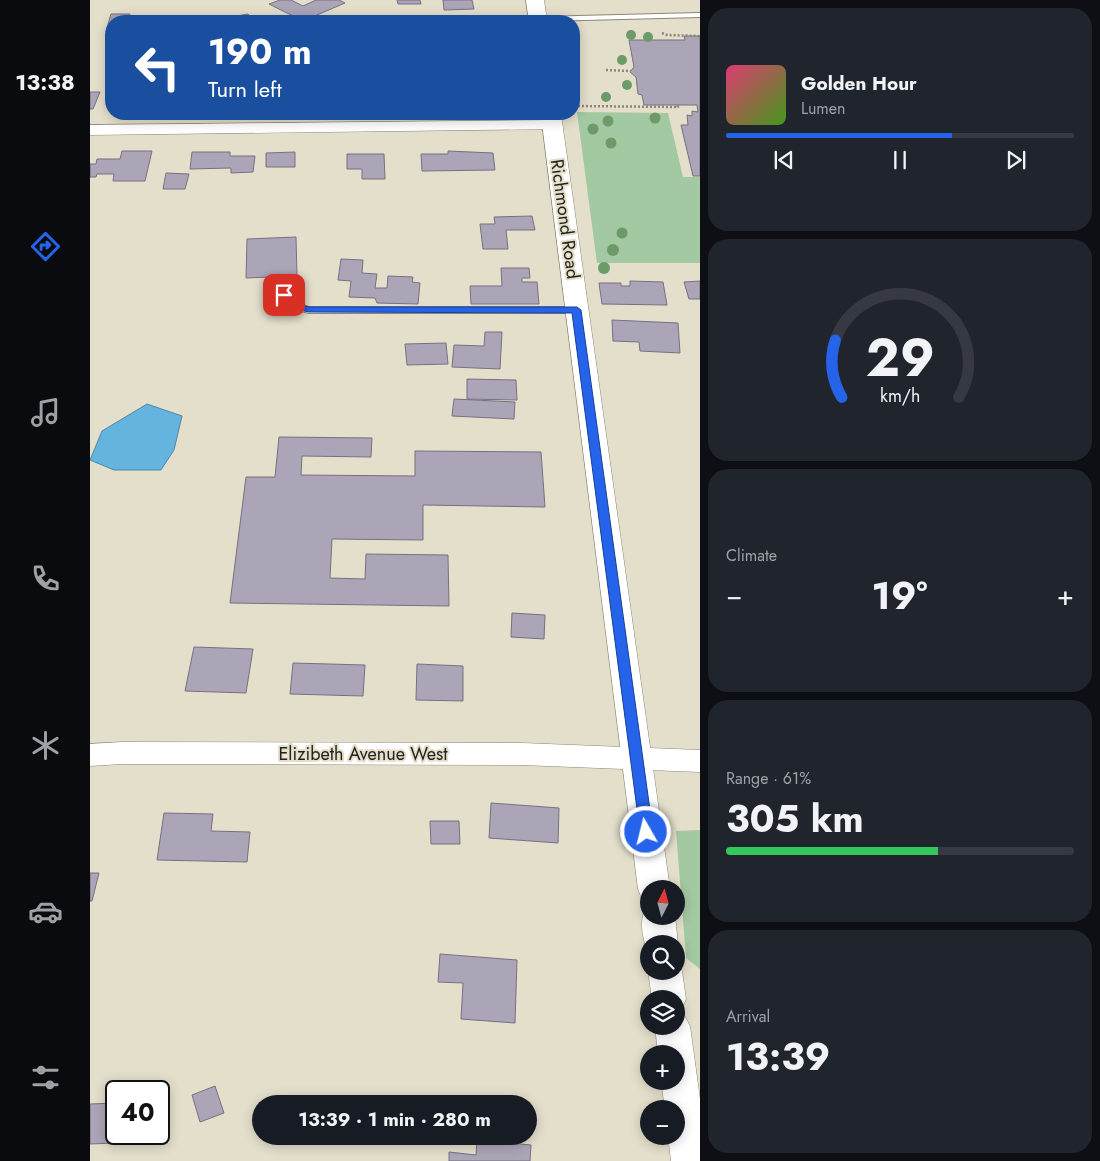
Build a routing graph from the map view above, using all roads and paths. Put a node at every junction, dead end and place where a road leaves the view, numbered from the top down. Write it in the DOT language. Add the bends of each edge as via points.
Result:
graph roads {
  1 [pos="535,0"];
  2 [pos="537,15"];
  3 [pos="700,15"];
  4 [pos="580,19"];
  5 [pos="606,70"];
  6 [pos="631,71"];
  7 [pos="676,105"];
  8 [pos="580,106"];
  9 [pos="551,120"];
  10 [pos="90,130"];
  11 [pos="284,295"];
  12 [pos="577,310"];
  13 [pos="90,755"];
  14 [pos="637,758"];
  15 [pos="700,761"];
  16 [pos="653,880"];
  17 [pos="681,1090"];
  18 [pos="690,1161"];
  1 -- 2 [label="street"];
  3 -- 4 [label="lane"];
  5 -- 6 [label="path"];
  7 -- 8 [label="path" via="678,107"];
  9 -- 10 [label="street"];
  9 -- 12 [label="street, Richmond Road"];
  11 -- 12 [label="lane" via="294,306 309,310"];
  12 -- 14 [label="street, Richmond Road"];
  13 -- 14 [label="street, Elizibeth Avenue West" via="492,754"];
  14 -- 15 [label="street, Elizibeth Avenue West"];
  14 -- 16 [label="street, Richmond Road"];
  17 -- 18 [label="street"];
}
